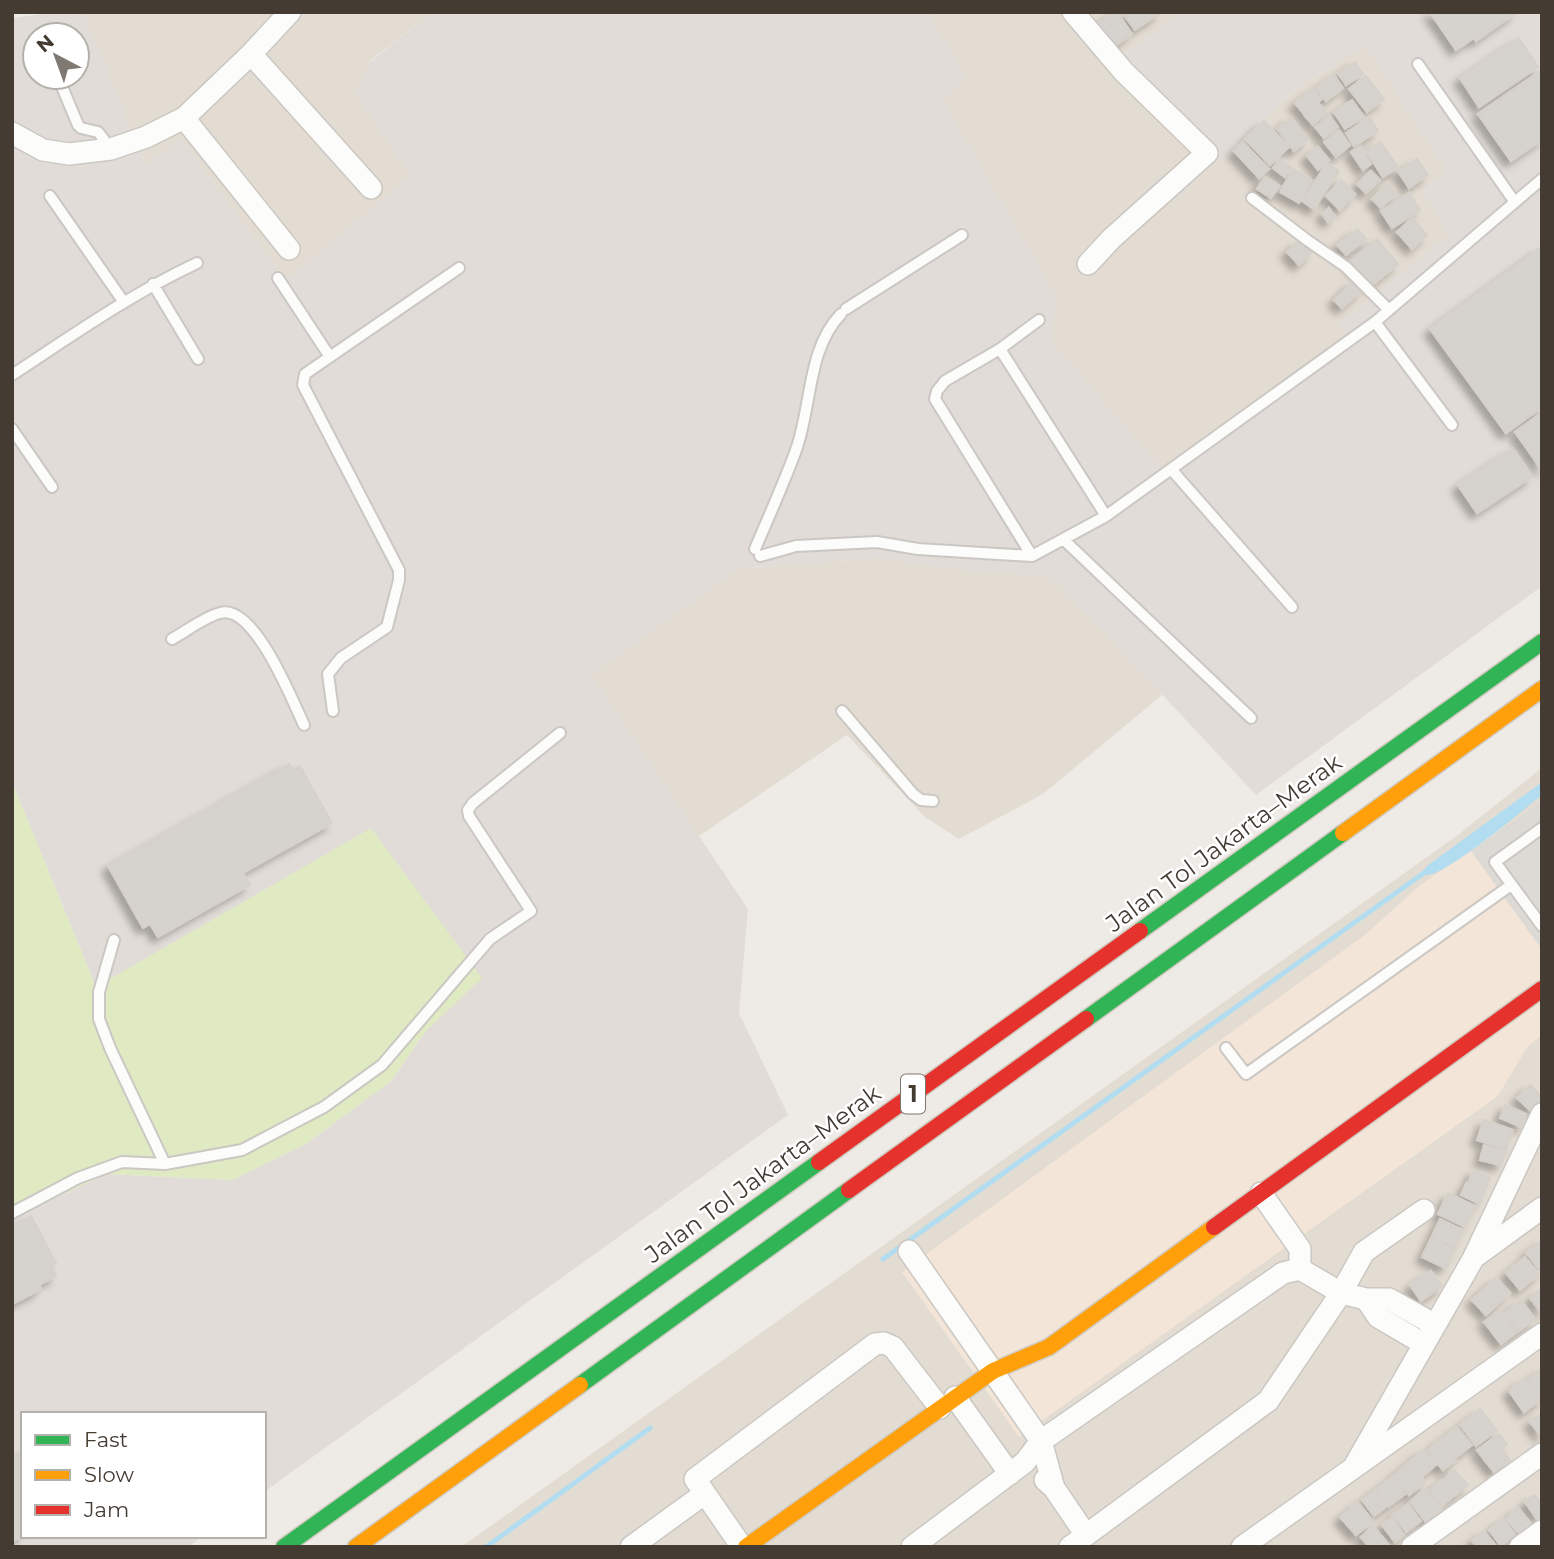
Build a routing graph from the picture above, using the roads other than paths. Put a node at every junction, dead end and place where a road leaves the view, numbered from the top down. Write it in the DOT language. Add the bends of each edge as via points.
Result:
graph roads {
  1 [pos="290,12"];
  2 [pos="1073,12"];
  3 [pos="251,54"];
  4 [pos="1418,64"];
  5 [pos="64,91"];
  6 [pos="184,117"];
  7 [pos="12,133"];
  8 [pos="111,149"];
  9 [pos="1542,179"];
  10 [pos="371,188"];
  11 [pos="50,196"];
  12 [pos="1252,198"];
  13 [pos="1514,201"];
  14 [pos="962,235"];
  15 [pos="289,249"];
  16 [pos="197,263"];
  17 [pos="1088,264"];
  18 [pos="459,268"];
  19 [pos="278,278"];
  20 [pos="153,284"];
  21 [pos="123,301"];
  22 [pos="1389,310"];
  23 [pos="1040,320"];
  24 [pos="1375,323"];
  25 [pos="1000,349"];
  26 [pos="330,356"];
  27 [pos="198,359"];
  28 [pos="12,376"];
  29 [pos="1452,425"];
  30 [pos="12,429"];
  31 [pos="1171,469"];
  32 [pos="52,488"];
  33 [pos="1106,516"];
  34 [pos="1063,540"];
  35 [pos="1032,556"];
  36 [pos="1292,607"];
  37 [pos="172,639"];
  38 [pos="1542,642"];
  39 [pos="1542,689"];
  40 [pos="333,710"];
  41 [pos="842,710"];
  42 [pos="1251,718"];
  43 [pos="304,725"];
  44 [pos="560,733"];
  45 [pos="933,801"];
  46 [pos="1542,828"];
  47 [pos="1511,885"];
  48 [pos="1542,926"];
  49 [pos="114,940"];
  50 [pos="1541,990"];
  51 [pos="1226,1048"];
  52 [pos="1542,1114"];
  53 [pos="1536,1151"];
  54 [pos="165,1164"];
  55 [pos="1261,1193"];
  56 [pos="1542,1208"];
  57 [pos="1423,1210"];
  58 [pos="12,1213"];
  59 [pos="909,1251"];
  60 [pos="1473,1259"];
  61 [pos="1300,1269"];
  62 [pos="1341,1293"];
  63 [pos="1366,1299"];
  64 [pos="1435,1325"];
  65 [pos="1542,1334"];
  66 [pos="1424,1344"];
  67 [pos="993,1371"];
  68 [pos="948,1402"];
  69 [pos="1041,1441"];
  70 [pos="1542,1454"];
  71 [pos="1355,1465"];
  72 [pos="1018,1468"];
  73 [pos="1054,1488"];
  74 [pos="704,1494"];
  75 [pos="1542,1531"];
  76 [pos="1078,1541"];
  77 [pos="284,1547"];
  78 [pos="356,1547"];
  79 [pos="631,1547"];
  80 [pos="744,1547"];
  81 [pos="912,1547"];
  82 [pos="1242,1547"];
  83 [pos="1412,1547"];
  84 [pos="1520,1547"];
  1 -- 3 [label="street"];
  2 -- 17 [label="street" via="1124,72 1207,153"];
  3 -- 6 [label="street"];
  3 -- 10 [label="street"];
  4 -- 13 [label="lane"];
  5 -- 8 [label="lane" via="78,125 100,133"];
  6 -- 8 [label="street"];
  6 -- 15 [label="street"];
  7 -- 8 [label="street" via="43,150 69,154"];
  9 -- 13 [label="lane"];
  11 -- 21 [label="lane"];
  12 -- 22 [label="lane" via="1346,267"];
  13 -- 22 [label="lane"];
  14 -- 35 [label="lane" via="832,324 820,349 797,448 757,553 877,542"];
  16 -- 20 [label="lane"];
  18 -- 26 [label="lane"];
  19 -- 26 [label="lane"];
  20 -- 21 [label="lane"];
  20 -- 27 [label="lane"];
  21 -- 28 [label="lane"];
  22 -- 24 [label="lane"];
  23 -- 25 [label="lane"];
  24 -- 29 [label="lane"];
  24 -- 31 [label="lane"];
  25 -- 33 [label="lane"];
  25 -- 35 [label="lane" via="945,381 935,399"];
  26 -- 40 [label="lane" via="305,374 303,385 399,570 387,627 341,658 328,674"];
  30 -- 32 [label="lane"];
  31 -- 33 [label="lane"];
  31 -- 36 [label="lane"];
  33 -- 34 [label="lane"];
  34 -- 35 [label="lane"];
  34 -- 42 [label="lane"];
  37 -- 43 [label="lane" via="220,613 243,618 271,658"];
  38 -- 77 [label="main road, Jalan Tol Jakarta–Merak / 1"];
  39 -- 78 [label="main road, 1"];
  41 -- 45 [label="lane" via="913,794"];
  44 -- 54 [label="lane" via="468,810 531,911 490,939 382,1065 324,1107 242,1150"];
  46 -- 47 [label="lane" via="1495,862"];
  47 -- 48 [label="lane"];
  47 -- 51 [label="lane" via="1246,1074"];
  49 -- 54 [label="lane" via="99,992 100,1019"];
  50 -- 55 [label="main road"];
  52 -- 53 [label="street"];
  53 -- 60 [label="street"];
  54 -- 58 [label="lane" via="122,1162 78,1178"];
  55 -- 61 [label="street" via="1300,1249"];
  55 -- 67 [label="main road" via="1049,1348"];
  56 -- 60 [label="street"];
  57 -- 62 [label="street" via="1364,1252"];
  59 -- 67 [label="street"];
  60 -- 64 [label="street"];
  61 -- 62 [label="street"];
  61 -- 69 [label="street" via="1283,1273"];
  62 -- 63 [label="street"];
  62 -- 76 [label="street" via="1268,1401"];
  63 -- 64 [label="street" via="1389,1299"];
  63 -- 66 [label="street" via="1378,1317"];
  64 -- 66 [label="street"];
  65 -- 71 [label="street"];
  66 -- 71 [label="street"];
  67 -- 68 [label="main road"];
  67 -- 69 [label="street"];
  68 -- 72 [label="street"];
  68 -- 74 [label="street" via="893,1347 875,1344 695,1479"];
  68 -- 80 [label="main road"];
  69 -- 72 [label="street"];
  69 -- 73 [label="street"];
  70 -- 83 [label="street"];
  71 -- 82 [label="street"];
  72 -- 73 [label="street"];
  72 -- 81 [label="street"];
  73 -- 76 [label="street"];
  74 -- 79 [label="street"];
  74 -- 80 [label="street"];
  75 -- 84 [label="street"];
}
